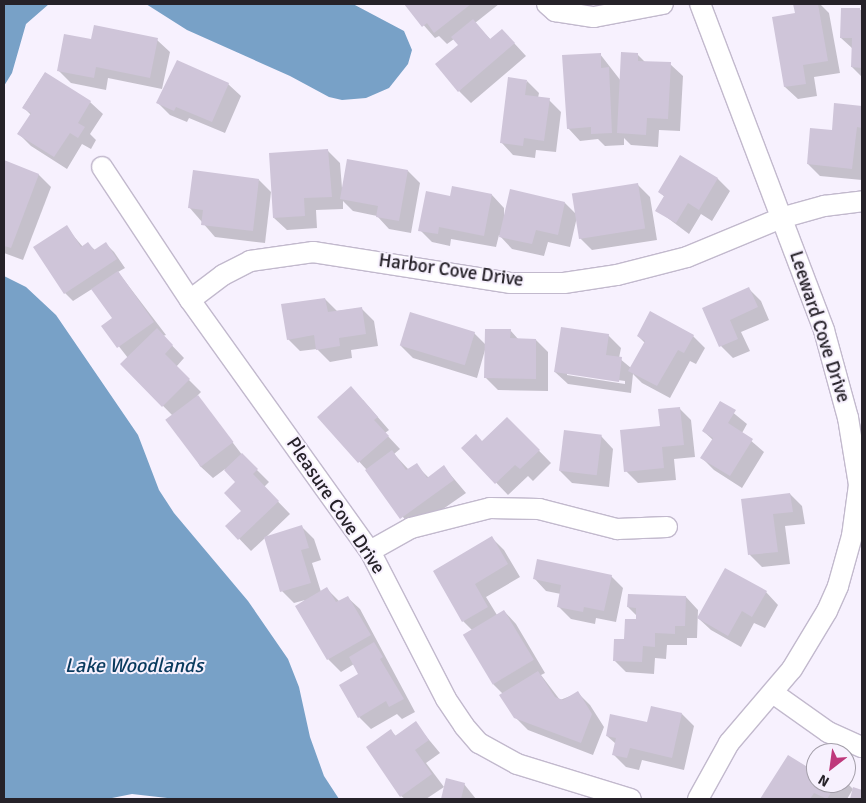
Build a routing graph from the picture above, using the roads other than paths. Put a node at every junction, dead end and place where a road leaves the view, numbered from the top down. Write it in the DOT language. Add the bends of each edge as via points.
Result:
graph roads {
  1 [pos="547,4"];
  2 [pos="663,4"];
  3 [pos="700,4"];
  4 [pos="102,167"];
  5 [pos="862,201"];
  6 [pos="781,218"];
  7 [pos="190,300"];
  8 [pos="861,485"];
  9 [pos="667,527"];
  10 [pos="370,550"];
  11 [pos="773,693"];
  12 [pos="862,747"];
  13 [pos="631,799"];
  14 [pos="698,799"];
  1 -- 2 [label="street" via="555,11 594,17"];
  3 -- 6 [label="street, Leeward Cove Drive"];
  4 -- 7 [label="street, Pleasure Cove Drive"];
  5 -- 6 [label="street, Harbor Cove Drive" via="824,206"];
  6 -- 7 [label="street, Harbor Cove Drive" via="687,257 618,275 573,282 510,283 313,252 250,261 223,275"];
  6 -- 8 [label="street, Leeward Cove Drive" via="824,330 848,418"];
  7 -- 10 [label="street, Pleasure Cove Drive"];
  8 -- 11 [label="street, Leeward Cove Drive" via="854,527 838,586 813,638"];
  9 -- 10 [label="street" via="617,529 539,509 490,508 411,528"];
  10 -- 13 [label="street, Pleasure Cove Drive" via="446,699 479,743 517,764"];
  11 -- 12 [label="street" via="828,732"];
  11 -- 14 [label="street, Leeward Cove Drive" via="729,743"];
}
